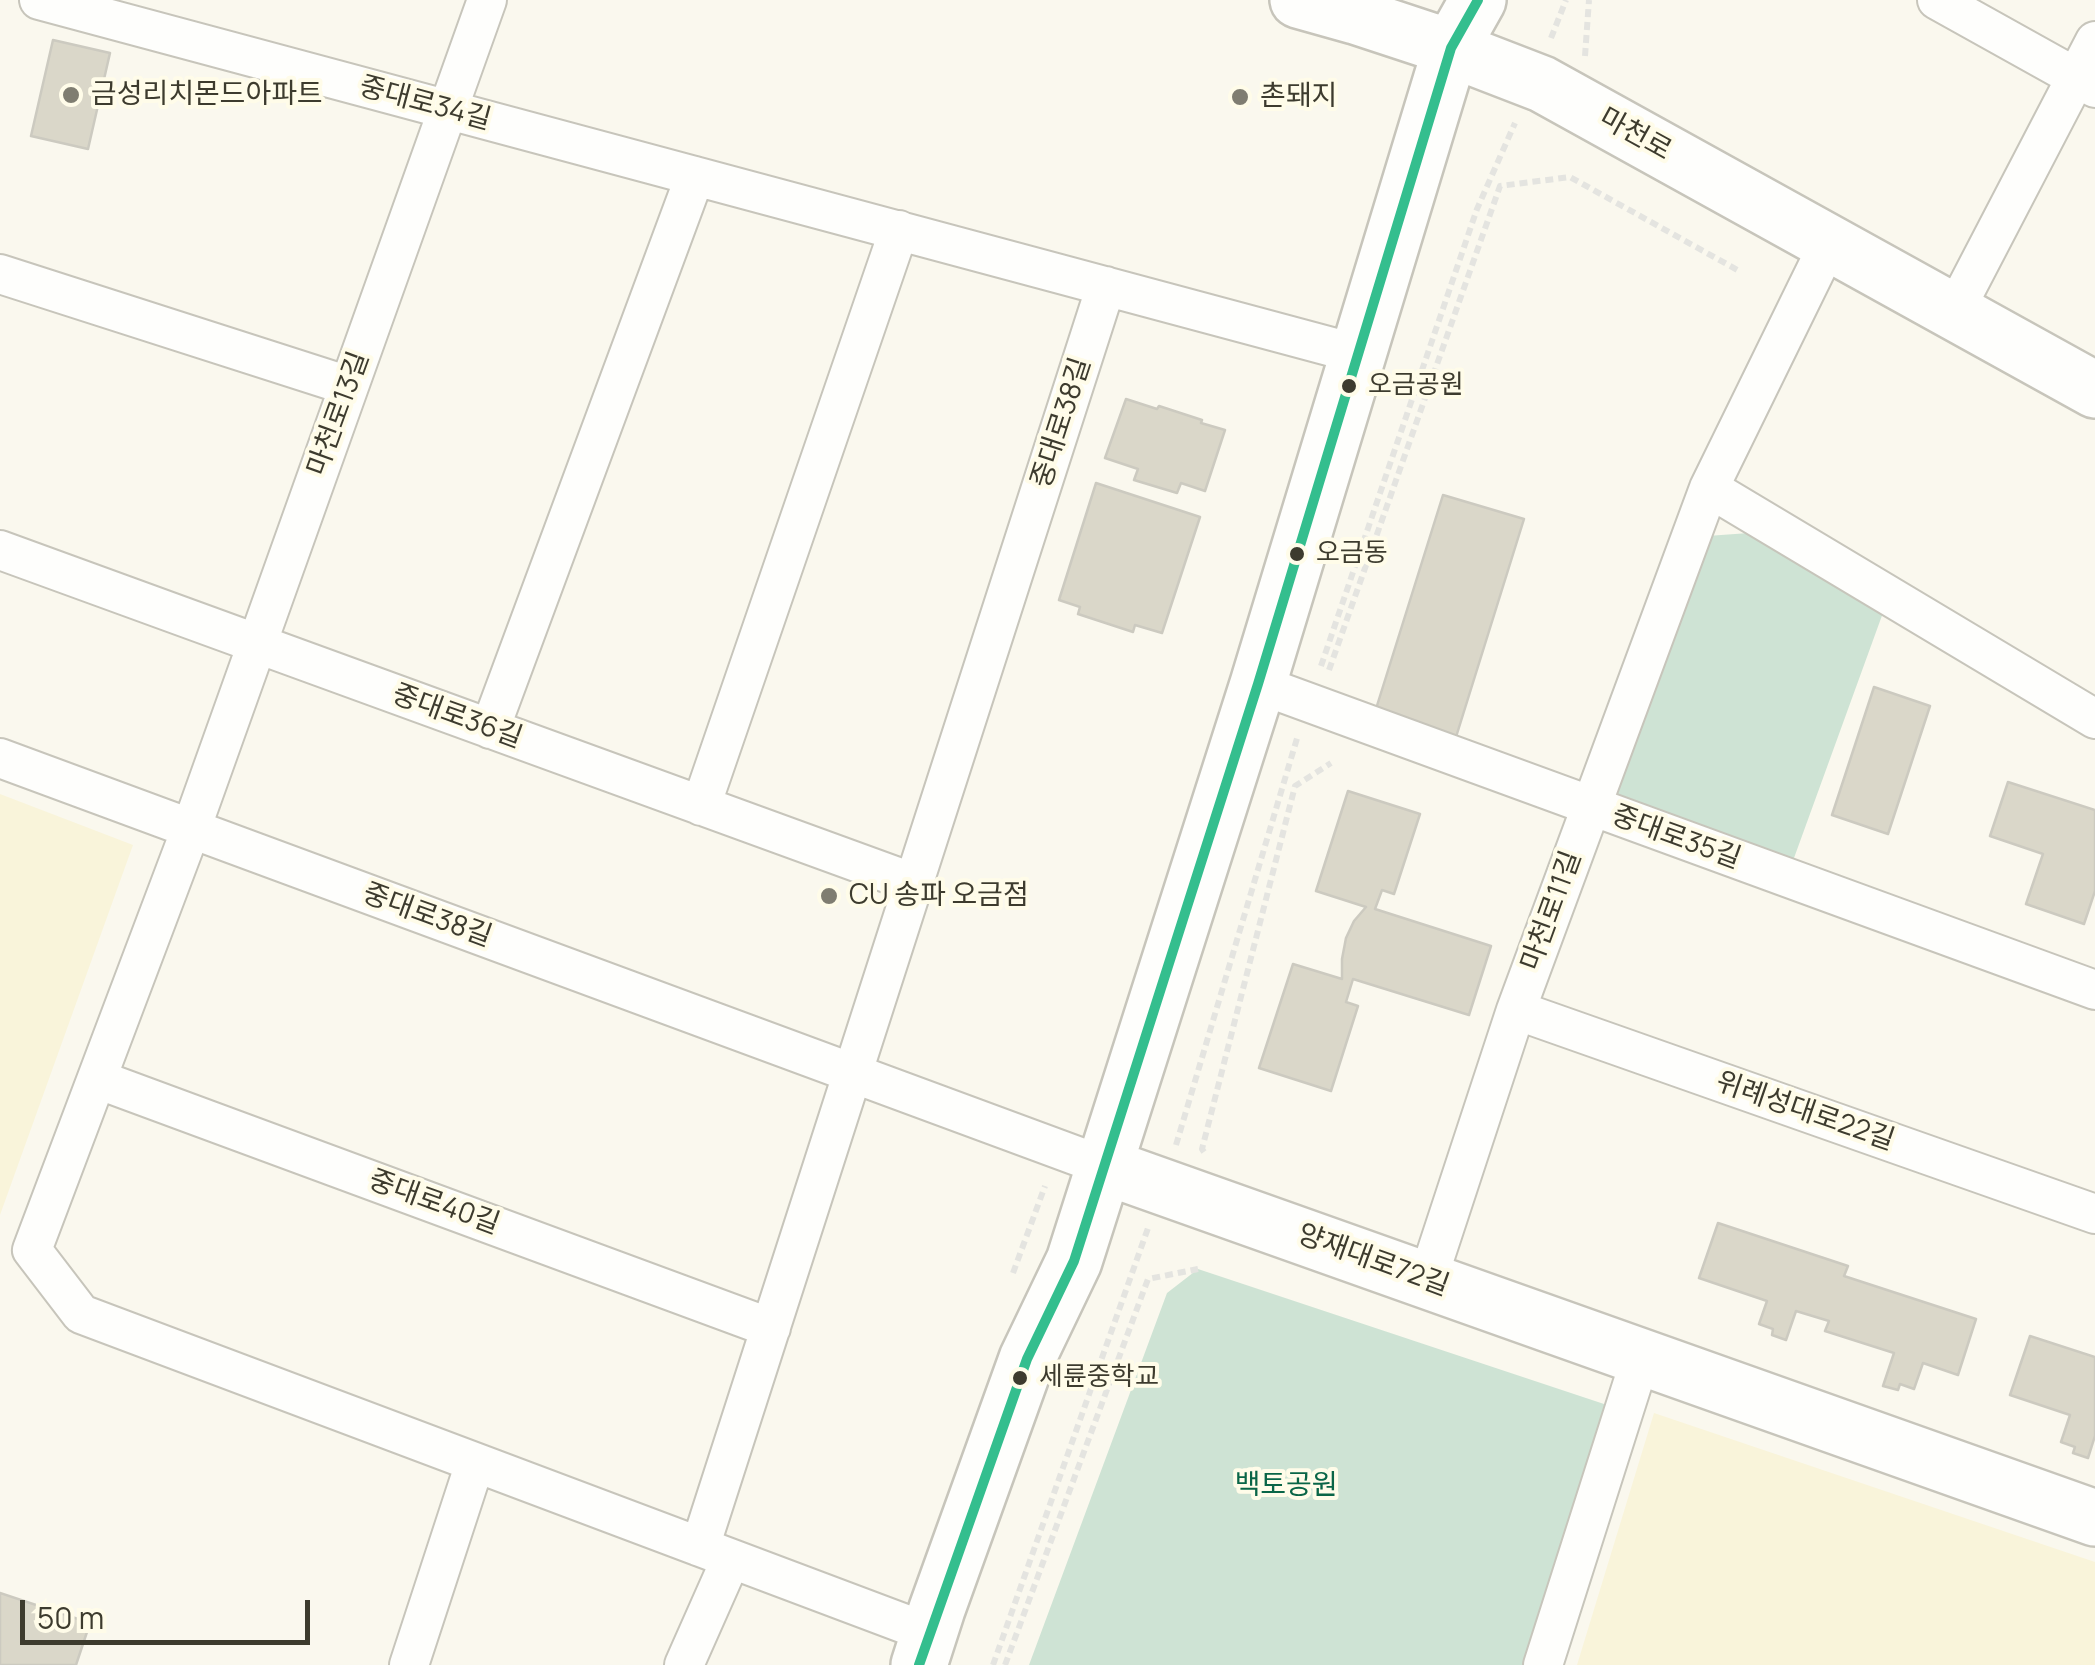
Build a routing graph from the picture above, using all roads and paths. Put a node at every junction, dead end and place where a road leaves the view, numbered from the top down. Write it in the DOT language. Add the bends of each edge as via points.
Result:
graph roads {
  1 [pos="38,0"];
  2 [pos="487,0"];
  3 [pos="1298,0"];
  4 [pos="1478,0"];
  5 [pos="1566,0"];
  6 [pos="1936,0"];
  7 [pos="2095,42"];
  8 [pos="1451,48"];
  9 [pos="1534,81"];
  10 [pos="2086,83"];
  11 [pos="448,110"];
  12 [pos="695,176"];
  13 [pos="899,230"];
  14 [pos="1828,243"];
  15 [pos="1741,272"];
  16 [pos="0,274"];
  17 [pos="1106,286"];
  18 [pos="1954,312"];
  19 [pos="1358,354"];
  20 [pos="349,386"];
  21 [pos="2095,390"];
  22 [pos="1709,488"];
  23 [pos="0,550"];
  24 [pos="257,644"];
  25 [pos="1258,684"];
  26 [pos="1316,692"];
  27 [pos="2095,719"];
  28 [pos="490,729"];
  29 [pos="0,758"];
  30 [pos="1331,763"];
  31 [pos="702,806"];
  32 [pos="1591,807"];
  33 [pos="191,829"];
  34 [pos="914,883"];
  35 [pos="2095,990"];
  36 [pos="1516,1010"];
  37 [pos="854,1074"];
  38 [pos="96,1079"];
  39 [pos="1206,1156"];
  40 [pos="1104,1166"];
  41 [pos="1163,1186"];
  42 [pos="2095,1214"];
  43 [pos="1198,1268"];
  44 [pos="1428,1281"];
  45 [pos="771,1328"];
  46 [pos="1641,1357"];
  47 [pos="475,1462"];
  48 [pos="2095,1518"];
  49 [pos="715,1553"];
  50 [pos="924,1649"];
  51 [pos="410,1665"];
  52 [pos="684,1665"];
  53 [pos="993,1665"];
  54 [pos="1005,1665"];
  55 [pos="1543,1665"];
  1 -- 11 [label="street, 중대로34길"];
  2 -- 11 [label="street, 마천로13길"];
  3 -- 8 [label="street, 마천로"];
  4 -- 8 [label="street"];
  5 -- 9 [label="path"];
  6 -- 10 [label="street"];
  7 -- 10 [label="street"];
  8 -- 9 [label="street, 마천로"];
  8 -- 19 [label="street"];
  9 -- 14 [label="street, 마천로"];
  9 -- 26 [label="path" via="1477,209"];
  10 -- 18 [label="street"];
  11 -- 12 [label="street, 중대로34길"];
  11 -- 20 [label="street, 마천로13길"];
  12 -- 13 [label="street, 중대로34길"];
  12 -- 28 [label="street"];
  13 -- 17 [label="street, 중대로34길"];
  13 -- 31 [label="street"];
  14 -- 18 [label="street, 마천로"];
  14 -- 22 [label="street, 마천로11길"];
  15 -- 26 [label="path" via="1570,177 1500,186"];
  16 -- 20 [label="street"];
  17 -- 19 [label="street, 중대로34길"];
  17 -- 34 [label="street, 중대로38길"];
  18 -- 21 [label="street, 마천로"];
  19 -- 25 [label="street"];
  20 -- 24 [label="street, 마천로13길"];
  22 -- 27 [label="street"];
  22 -- 32 [label="street, 마천로11길"];
  23 -- 24 [label="street, 중대로36길"];
  24 -- 28 [label="street, 중대로36길"];
  24 -- 33 [label="street, 마천로13길"];
  25 -- 26 [label="street, 중대로35길"];
  25 -- 40 [label="street"];
  26 -- 32 [label="street, 중대로35길"];
  26 -- 41 [label="path"];
  28 -- 31 [label="street, 중대로36길"];
  29 -- 33 [label="street, 중대로38길"];
  30 -- 39 [label="path" via="1295,786 1202,1149"];
  31 -- 34 [label="street, 중대로36길"];
  32 -- 35 [label="street, 중대로35길"];
  32 -- 36 [label="street, 마천로11길"];
  33 -- 37 [label="street, 중대로38길"];
  33 -- 38 [label="street"];
  34 -- 37 [label="street, 중대로38길"];
  36 -- 42 [label="street, 위례성대로22길"];
  36 -- 44 [label="street, 마천로11길"];
  37 -- 40 [label="street, 중대로38길"];
  37 -- 45 [label="street, 중대로38길"];
  38 -- 45 [label="street, 중대로40길"];
  38 -- 47 [label="street" via="32,1250 81,1314"];
  40 -- 41 [label="street, 양재대로72길"];
  40 -- 50 [label="street" via="1074,1261 1027,1360"];
  41 -- 44 [label="street, 양재대로72길"];
  41 -- 53 [label="path"];
  43 -- 54 [label="path" via="1148,1279"];
  44 -- 46 [label="street, 양재대로72길"];
  45 -- 49 [label="street, 중대로38길"];
  46 -- 48 [label="street, 양재대로72길"];
  46 -- 55 [label="street"];
  47 -- 49 [label="street"];
  47 -- 51 [label="street"];
  49 -- 50 [label="street"];
  49 -- 52 [label="street"];
}
